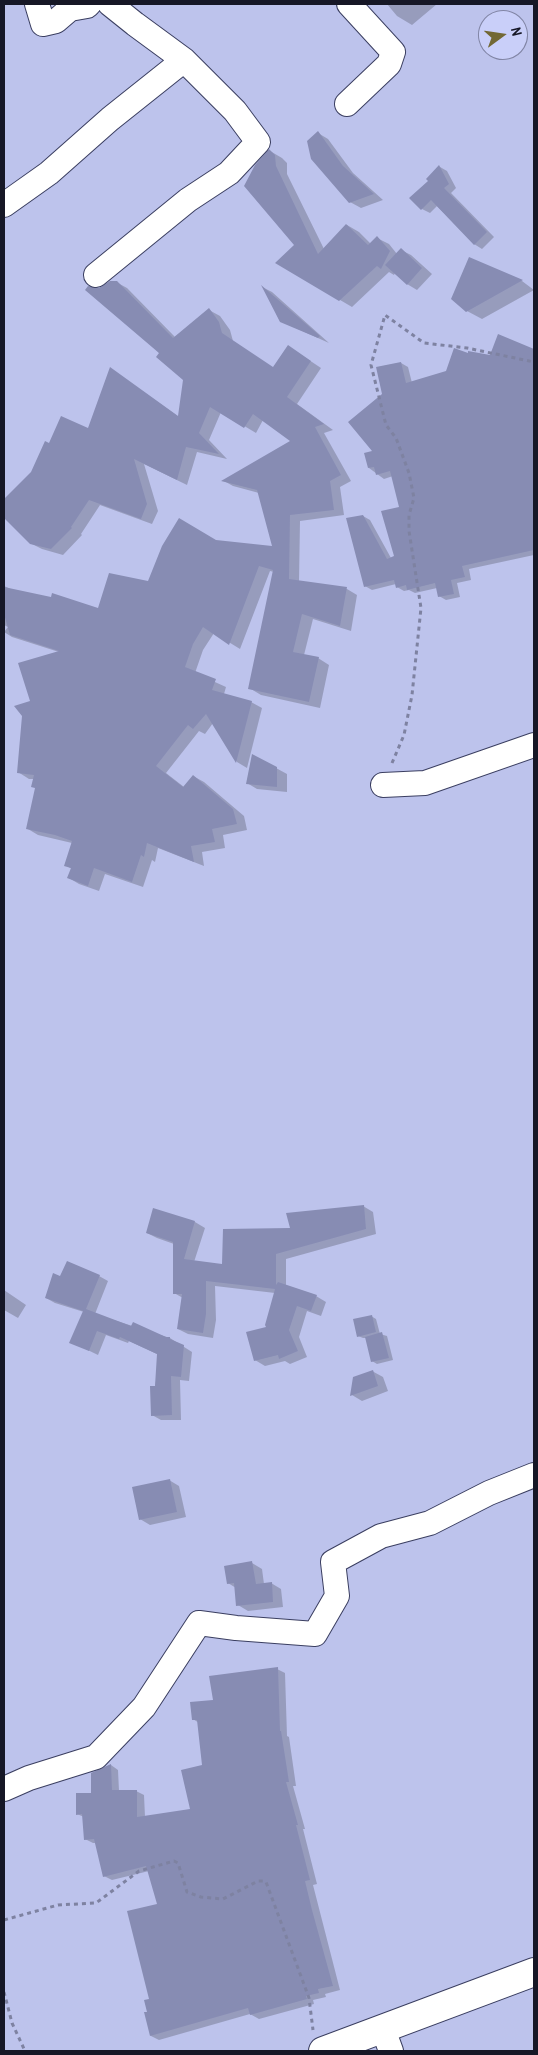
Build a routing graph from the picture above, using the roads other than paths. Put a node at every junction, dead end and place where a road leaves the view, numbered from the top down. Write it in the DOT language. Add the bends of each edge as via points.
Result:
graph roads {
  1 [pos="37,4"];
  2 [pos="89,4"];
  3 [pos="110,4"];
  4 [pos="349,4"];
  5 [pos="184,60"];
  6 [pos="347,104"];
  7 [pos="4,205"];
  8 [pos="96,275"];
  9 [pos="534,745"];
  10 [pos="383,785"];
  11 [pos="534,1476"];
  12 [pos="4,1789"];
  13 [pos="534,1972"];
  14 [pos="387,2040"];
  15 [pos="318,2042"];
  1 -- 2 [label="street" via="43,24 56,21 70,9"];
  3 -- 5 [label="street"];
  4 -- 6 [label="street" via="393,52 389,64"];
  5 -- 7 [label="street" via="110,119 50,173"];
  5 -- 8 [label="street" via="234,110 258,142 229,173 188,200"];
  9 -- 10 [label="street" via="425,783"];
  11 -- 12 [label="street" via="489,1493 430,1523 381,1536 333,1562 337,1596 315,1634 199,1623 144,1707 96,1757"];
  13 -- 14 [label="main road"];
  14 -- 15 [label="main road"];
}
